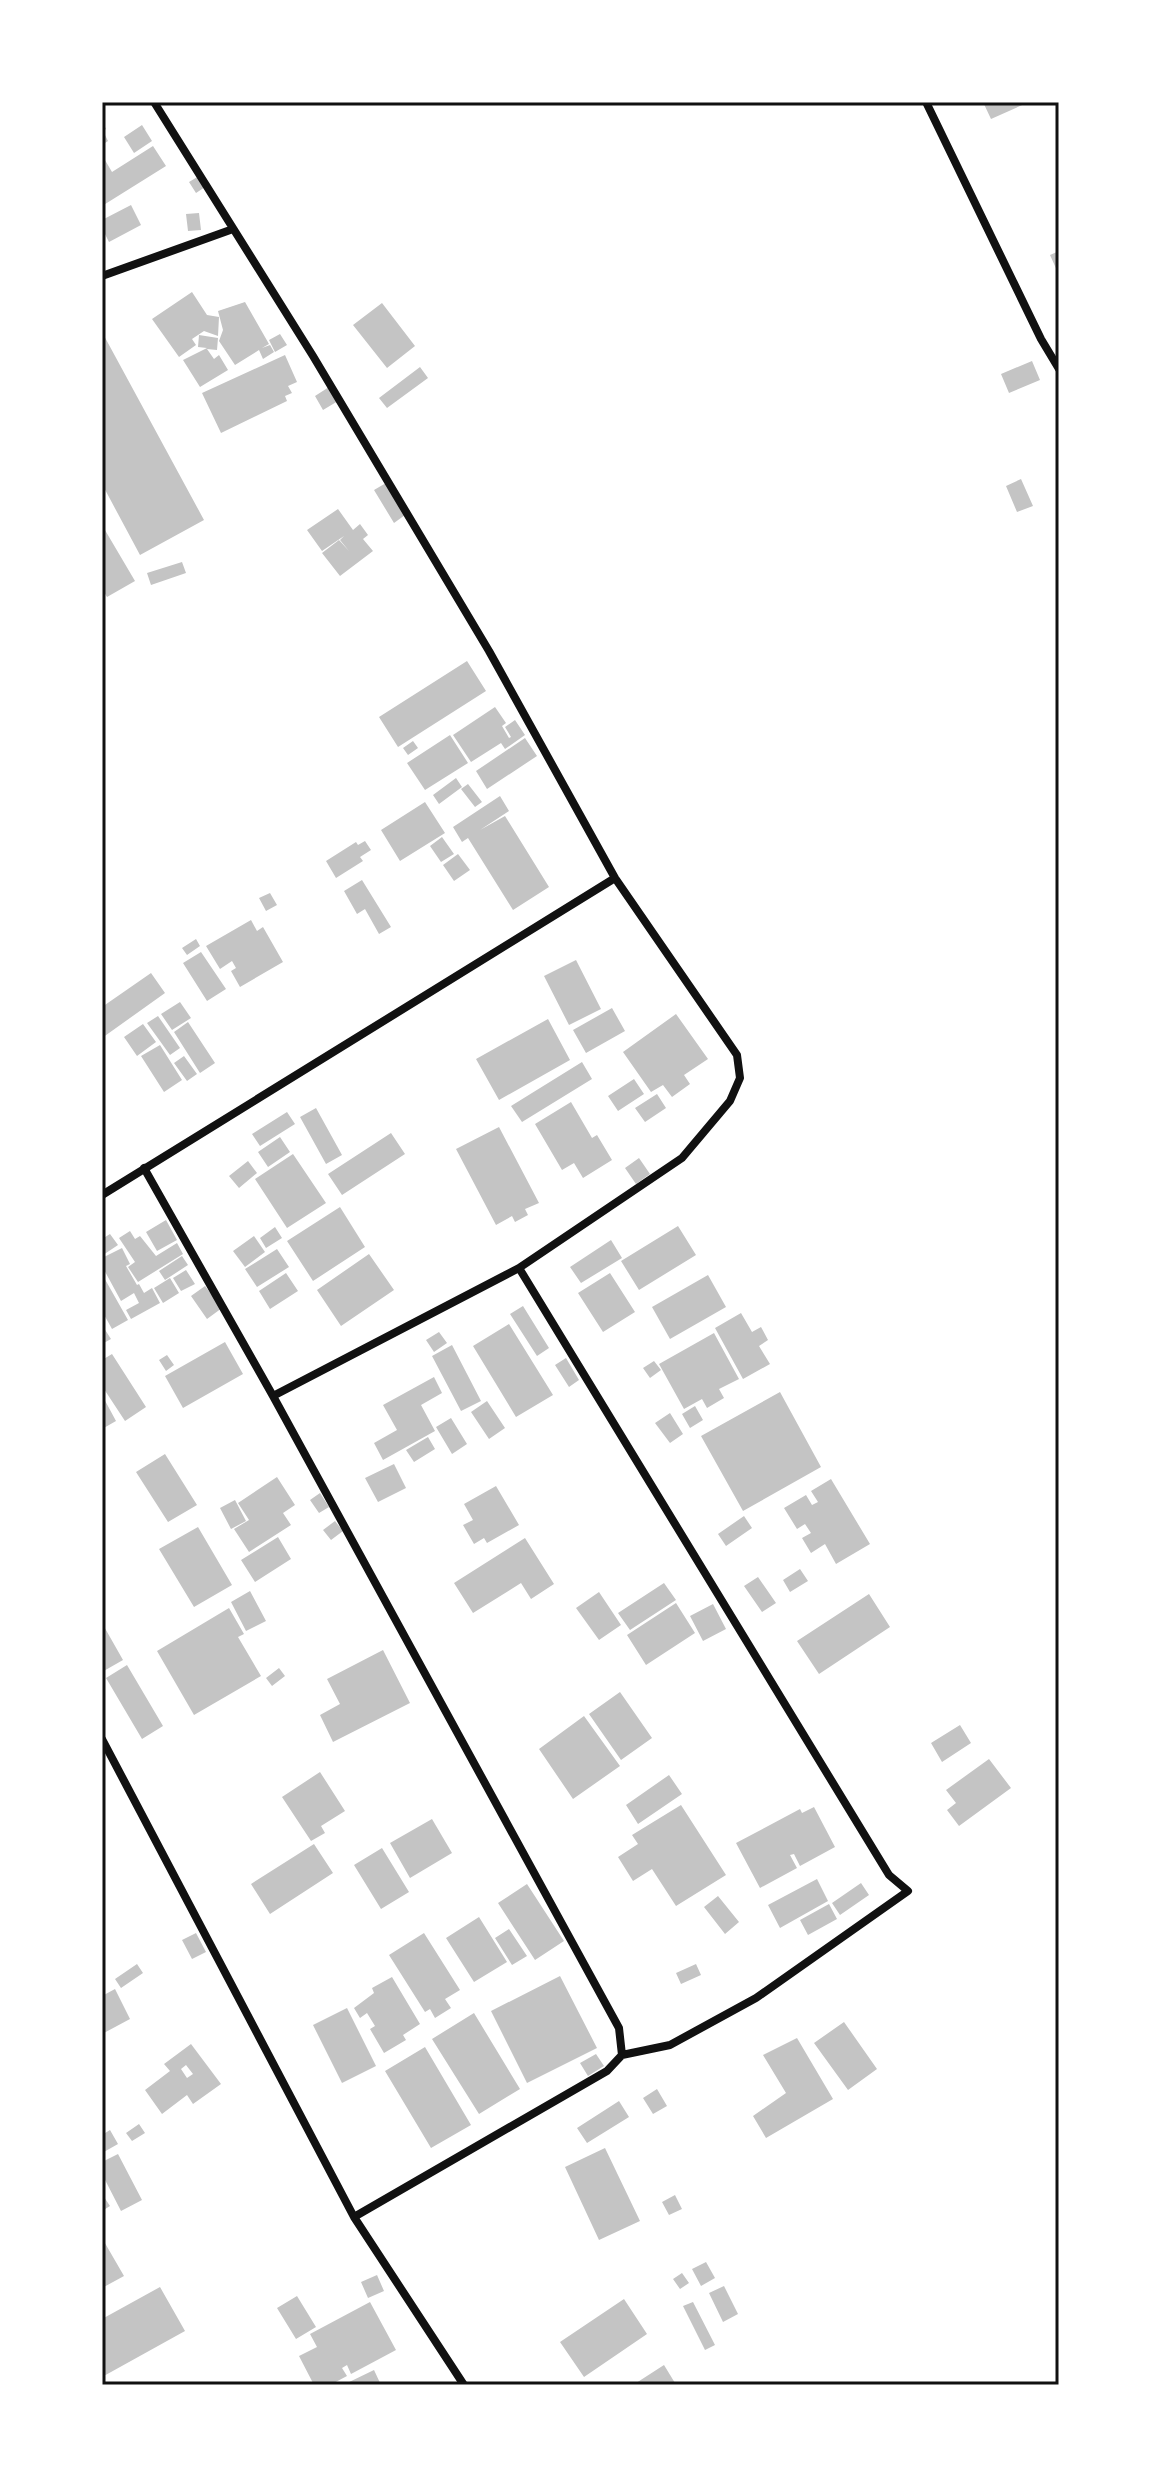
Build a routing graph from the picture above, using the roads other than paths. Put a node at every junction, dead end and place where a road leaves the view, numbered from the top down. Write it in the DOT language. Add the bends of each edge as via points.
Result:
graph roads {
  1 [pos="154,102"];
  2 [pos="926,102"];
  3 [pos="233,229"];
  4 [pos="102,276"];
  5 [pos="1059,369"];
  6 [pos="615,878"];
  7 [pos="144,1168"];
  8 [pos="102,1195"];
  9 [pos="519,1268"];
  10 [pos="273,1396"];
  11 [pos="102,1739"];
  12 [pos="622,2055"];
  13 [pos="354,2217"];
  14 [pos="464,2385"];
  1 -- 3 [label="street"];
  2 -- 5 [label="street"];
  3 -- 4 [label="street"];
  3 -- 6 [label="street" via="489,651"];
  6 -- 7 [label="street"];
  6 -- 9 [label="street" via="737,1055 740,1078 730,1101 682,1158"];
  7 -- 8 [label="street"];
  7 -- 10 [label="street"];
  9 -- 10 [label="street"];
  9 -- 12 [label="street" via="889,1875 908,1891 756,1998 670,2045"];
  10 -- 12 [label="street" via="619,2028"];
  11 -- 13 [label="street"];
  12 -- 13 [label="street" via="607,2071"];
  13 -- 14 [label="street"];
}
